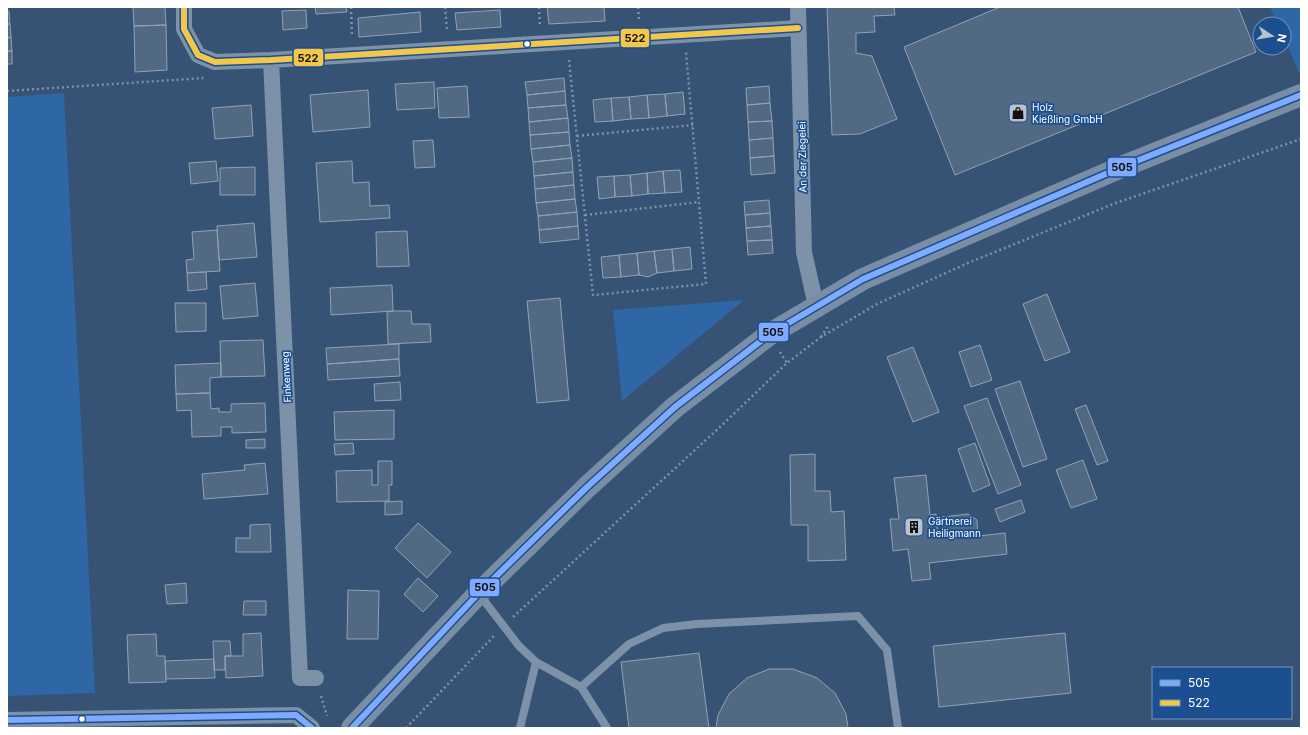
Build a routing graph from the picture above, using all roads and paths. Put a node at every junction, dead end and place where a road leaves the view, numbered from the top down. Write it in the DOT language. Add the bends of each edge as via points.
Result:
graph roads {
  1 [pos="184,7"];
  2 [pos="351,7"];
  3 [pos="445,7"];
  4 [pos="798,7"];
  5 [pos="798,28"];
  6 [pos="685,35"];
  7 [pos="567,42"];
  8 [pos="448,50"];
  9 [pos="353,55"];
  10 [pos="271,60"];
  11 [pos="216,62"];
  12 [pos="7,92"];
  13 [pos="1289,103"];
  14 [pos="693,125"];
  15 [pos="577,136"];
  16 [pos="1301,139"];
  17 [pos="699,202"];
  18 [pos="585,215"];
  19 [pos="816,306"];
  20 [pos="478,594"];
  21 [pos="503,626"];
  22 [pos="536,662"];
  23 [pos="316,678"];
  24 [pos="581,687"];
  25 [pos="7,720"];
  26 [pos="328,722"];
  27 [pos="312,728"];
  28 [pos="352,728"];
  29 [pos="406,728"];
  30 [pos="520,728"];
  31 [pos="607,728"];
  32 [pos="898,728"];
  1 -- 11 [label="street" via="184,29 198,55"];
  2 -- 9 [label="path"];
  3 -- 8 [label="path"];
  4 -- 5 [label="street, An der Ziegelei"];
  5 -- 6 [label="street"];
  5 -- 19 [label="street, An der Ziegelei" via="804,252"];
  6 -- 7 [label="street"];
  6 -- 14 [label="path"];
  7 -- 8 [label="street"];
  7 -- 15 [label="path"];
  8 -- 9 [label="street"];
  9 -- 10 [label="street"];
  10 -- 11 [label="street"];
  10 -- 23 [label="street, Finkenweg" via="300,678"];
  11 -- 12 [label="path" via="206,78"];
  13 -- 19 [label="main road" via="1124,166 870,276"];
  14 -- 15 [label="path"];
  14 -- 17 [label="path"];
  15 -- 18 [label="path"];
  16 -- 21 [label="path" via="1113,204 968,263 877,304 821,337 787,363"];
  17 -- 18 [label="path"];
  17 -- 18 [label="path" via="706,284 593,295"];
  19 -- 20 [label="main road" via="770,334 676,407 586,488"];
  20 -- 21 [label="lane"];
  20 -- 28 [label="main road"];
  21 -- 22 [label="lane"];
  21 -- 29 [label="path"];
  22 -- 24 [label="lane"];
  22 -- 30 [label="lane"];
  23 -- 26 [label="path"];
  24 -- 31 [label="lane"];
  24 -- 32 [label="lane" via="629,644 663,628 858,616 887,650"];
  25 -- 27 [label="street" via="296,715"];
}
